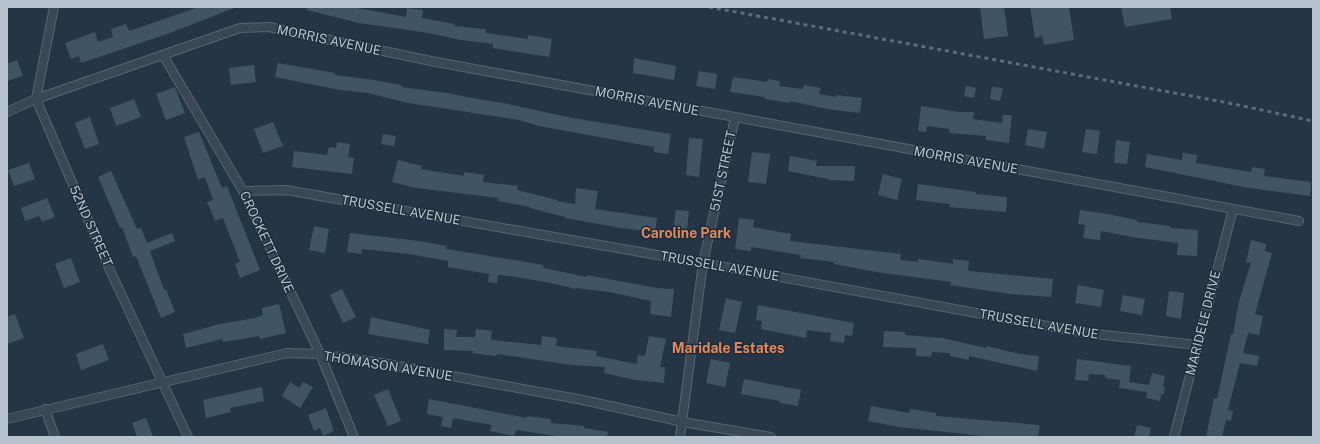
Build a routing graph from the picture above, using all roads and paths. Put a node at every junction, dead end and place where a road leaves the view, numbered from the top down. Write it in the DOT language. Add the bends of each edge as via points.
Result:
graph roads {
  1 [pos="54,7"];
  2 [pos="163,55"];
  3 [pos="36,99"];
  4 [pos="7,112"];
  5 [pos="735,118"];
  6 [pos="243,191"];
  7 [pos="1232,208"];
  8 [pos="1299,222"];
  9 [pos="703,263"];
  10 [pos="1198,345"];
  11 [pos="320,354"];
  12 [pos="164,383"];
  13 [pos="45,409"];
  14 [pos="7,419"];
  15 [pos="683,422"];
  16 [pos="55,437"];
  17 [pos="188,437"];
  18 [pos="354,437"];
  19 [pos="680,437"];
  20 [pos="771,437"];
  21 [pos="1174,437"];
  1 -- 3 [label="street"];
  2 -- 3 [label="street, MORRIS AVENUE"];
  2 -- 5 [label="street, MORRIS AVENUE" via="240,28 269,27 432,61"];
  2 -- 6 [label="street, CROCKETT DRIVE"];
  3 -- 4 [label="street, MORRIS AVENUE"];
  3 -- 12 [label="street, 52ND STREET" via="108,266"];
  5 -- 7 [label="street, MORRIS AVENUE"];
  5 -- 9 [label="street, 51ST STREET"];
  6 -- 9 [label="street, TRUSSELL AVENUE" via="286,190"];
  6 -- 11 [label="street, CROCKETT DRIVE"];
  7 -- 8 [label="street, MORRIS AVENUE"];
  7 -- 10 [label="street, MARIDELE DRIVE"];
  9 -- 10 [label="street, TRUSSELL AVENUE" via="1086,333"];
  9 -- 15 [label="street, 51ST STREET"];
  10 -- 21 [label="street, MARIDELE DRIVE"];
  11 -- 12 [label="street, THOMASON AVENUE" via="287,353"];
  11 -- 15 [label="street, THOMASON AVENUE" via="583,400"];
  11 -- 18 [label="street, CROCKETT DRIVE"];
  12 -- 13 [label="street, THOMASON AVENUE"];
  12 -- 17 [label="street, 52ND STREET"];
  13 -- 14 [label="street, THOMASON AVENUE"];
  13 -- 16 [label="street"];
  15 -- 19 [label="street, 51ST STREET"];
  15 -- 20 [label="street, THOMASON AVENUE"];
}
